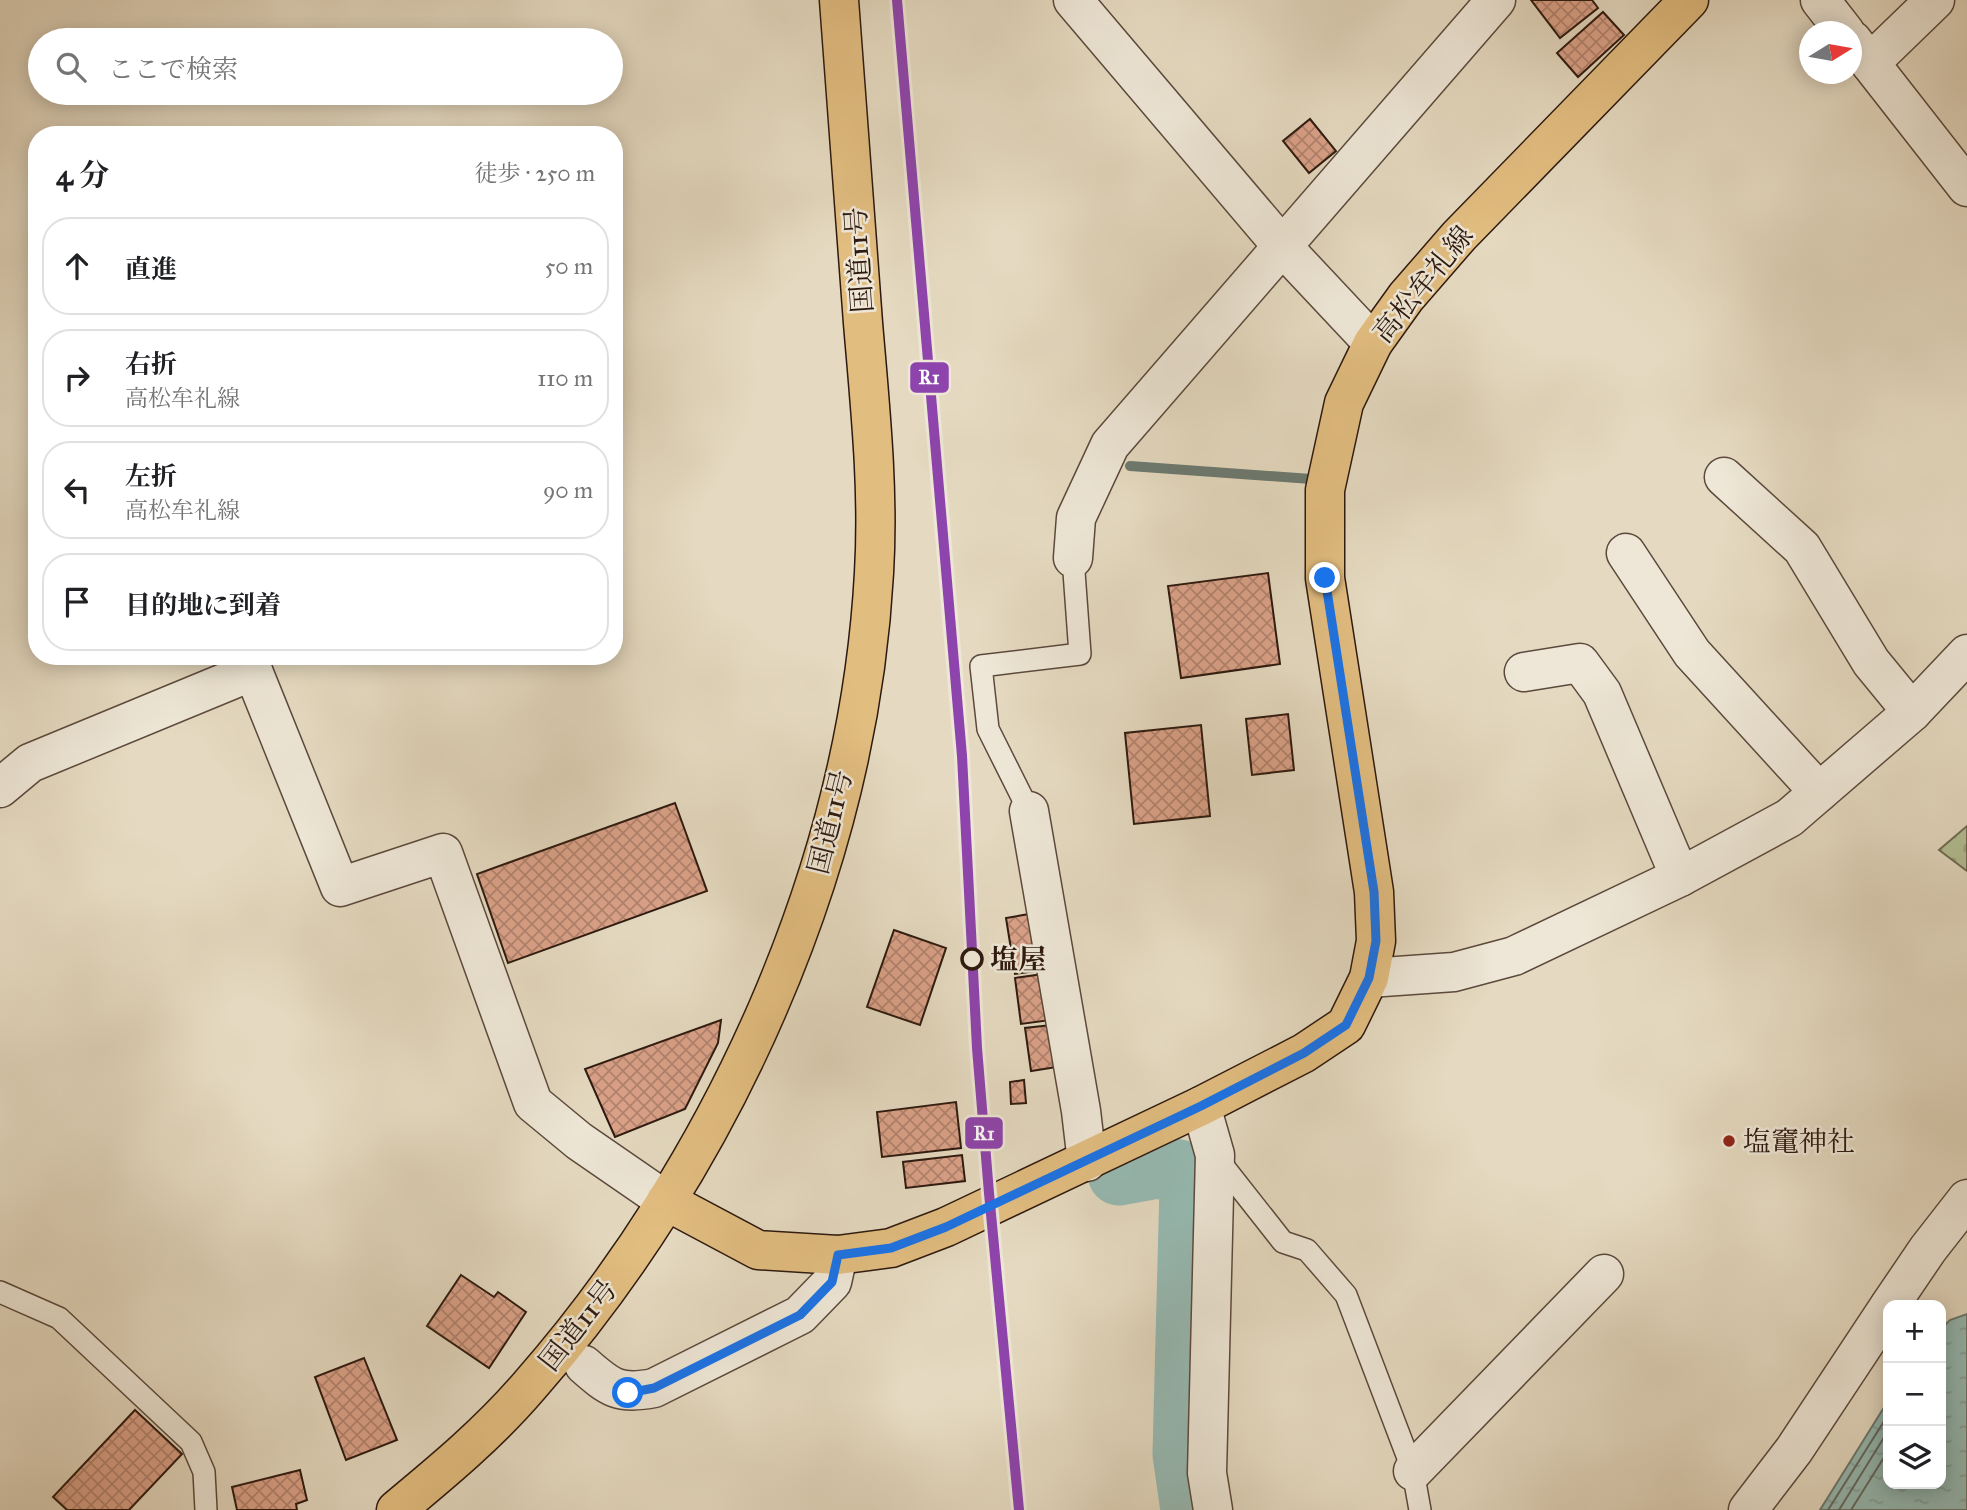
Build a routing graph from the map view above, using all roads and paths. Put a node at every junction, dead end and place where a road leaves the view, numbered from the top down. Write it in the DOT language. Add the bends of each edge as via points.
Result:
graph roads {
  1 [pos="839,0"];
  2 [pos="1073,0"];
  3 [pos="1496,0"];
  4 [pos="1689,0"];
  5 [pos="1821,0"];
  6 [pos="1935,0"];
  7 [pos="1837,21"];
  8 [pos="1862,51"];
  9 [pos="1862,53"];
  10 [pos="1967,187"];
  11 [pos="1282,246"];
  12 [pos="1374,343"];
  13 [pos="1724,477"];
  14 [pos="1626,553"];
  15 [pos="1073,558"];
  16 [pos="1967,654"];
  17 [pos="248,665"];
  18 [pos="250,665"];
  19 [pos="1524,672"];
  20 [pos="1912,712"];
  21 [pos="0,788"];
  22 [pos="1819,792"];
  23 [pos="1029,811"];
  24 [pos="1680,877"];
  25 [pos="1369,978"];
  26 [pos="1201,1106"];
  27 [pos="1215,1155"];
  28 [pos="1087,1162"];
  29 [pos="1967,1199"];
  30 [pos="666,1201"];
  31 [pos="838,1255"];
  32 [pos="1604,1274"];
  33 [pos="0,1292"];
  34 [pos="1894,1300"];
  35 [pos="1883,1316"];
  36 [pos="584,1365"];
  37 [pos="1413,1471"];
  38 [pos="206,1510"];
  39 [pos="396,1510"];
  40 [pos="1213,1510"];
  41 [pos="1420,1510"];
  42 [pos="1748,1510"];
  1 -- 30 [label="main road, 国道11号" via="874,453 874,573 860,693 837,805 804,918 745,1057"];
  2 -- 11 [label="street"];
  3 -- 11 [label="street"];
  4 -- 12 [label="main road, 高松牟礼線" via="1459,236 1406,297"];
  5 -- 7 [label="street"];
  6 -- 8 [label="street"];
  9 -- 10 [label="street"];
  11 -- 12 [label="street"];
  11 -- 15 [label="street" via="1110,445 1076,518"];
  12 -- 25 [label="main road, 高松牟礼線" via="1344,403 1325,490 1325,578 1374,892 1376,941"];
  13 -- 20 [label="street" via="1802,548 1871,662"];
  14 -- 22 [label="street" via="1692,653"];
  15 -- 23 [label="lane" via="1080,654 981,666 988,730"];
  16 -- 20 [label="street"];
  17 -- 21 [label="street" via="30,763"];
  18 -- 30 [label="street" via="340,887 443,853 533,1103"];
  19 -- 24 [label="street" via="1580,663 1607,704"];
  20 -- 22 [label="street"];
  22 -- 24 [label="street" via="1789,818"];
  23 -- 28 [label="street"];
  24 -- 25 [label="street" via="1514,957 1454,972"];
  25 -- 26 [label="main road, 高松牟礼線" via="1346,1025 1304,1053"];
  26 -- 27 [label="street"];
  26 -- 28 [label="main road, 高松牟礼線"];
  27 -- 37 [label="lane" via="1283,1242 1307,1250 1346,1296"];
  27 -- 40 [label="street" via="1206,1473"];
  28 -- 31 [label="main road, 高松牟礼線" via="902,1244"];
  29 -- 34 [label="street"];
  30 -- 31 [label="main road, 高松牟礼線" via="758,1250"];
  30 -- 39 [label="main road, 国道11号" via="611,1283 530,1386 467,1450"];
  31 -- 36 [label="street" via="832,1282 800,1315 654,1388 628,1393 607,1385"];
  32 -- 37 [label="street"];
  33 -- 38 [label="lane" via="59,1318 191,1442 204,1472"];
  35 -- 42 [label="street"];
  37 -- 41 [label="lane"];
}
